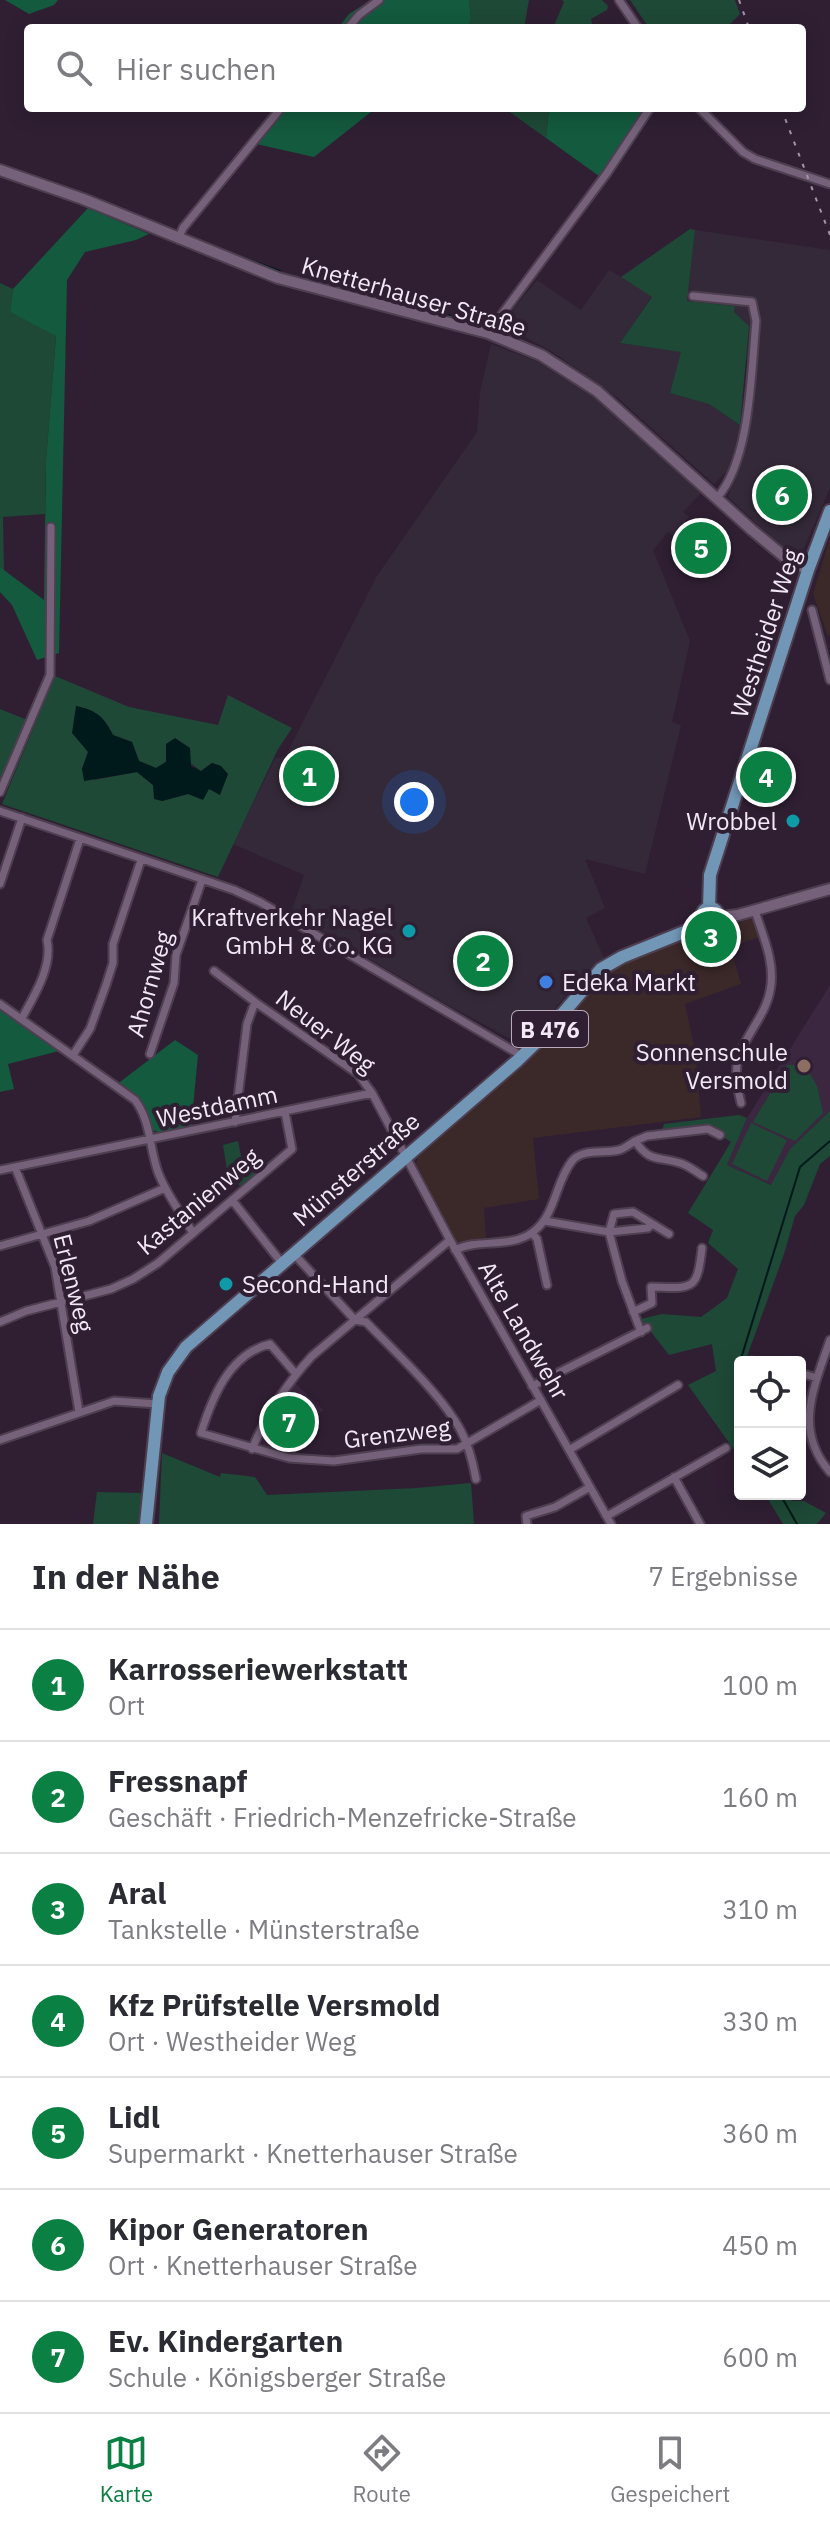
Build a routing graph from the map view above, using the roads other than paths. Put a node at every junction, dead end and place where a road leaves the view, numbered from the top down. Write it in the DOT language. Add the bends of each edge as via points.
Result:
graph roads {
  1 [pos="379,0"];
  2 [pos="619,0"];
  3 [pos="351,24"];
  4 [pos="635,24"];
  5 [pos="278,112"];
  6 [pos="647,112"];
  7 [pos="703,112"];
  8 [pos="0,170"];
  9 [pos="830,184"];
  10 [pos="178,239"];
  11 [pos="693,296"];
  12 [pos="488,333"];
  13 [pos="717,498"];
  14 [pos="830,511"];
  15 [pos="51,527"];
  16 [pos="808,570"];
  17 [pos="812,610"];
  18 [pos="830,680"];
  19 [pos="0,792"];
  20 [pos="0,811"];
  21 [pos="22,818"];
  22 [pos="80,839"];
  23 [pos="141,860"];
  24 [pos="202,880"];
  25 [pos="0,884"];
  26 [pos="830,889"];
  27 [pos="755,911"];
  28 [pos="714,912"];
  29 [pos="704,921"];
  30 [pos="214,971"];
  31 [pos="255,1002"];
  32 [pos="0,1004"];
  33 [pos="22,1018"];
  34 [pos="150,1054"];
  35 [pos="73,1055"];
  36 [pos="522,1056"];
  37 [pos="372,1093"];
  38 [pos="741,1103"];
  39 [pos="285,1112"];
  40 [pos="235,1122"];
  41 [pos="720,1135"];
  42 [pos="151,1140"];
  43 [pos="635,1141"];
  44 [pos="406,1155"];
  45 [pos="15,1167"];
  46 [pos="0,1170"];
  47 [pos="703,1176"];
  48 [pos="165,1188"];
  49 [pos="232,1200"];
  50 [pos="545,1221"];
  51 [pos="652,1224"];
  52 [pos="609,1232"];
  53 [pos="193,1233"];
  54 [pos="532,1233"];
  55 [pos="42,1234"];
  56 [pos="669,1234"];
  57 [pos="450,1240"];
  58 [pos="0,1246"];
  59 [pos="702,1248"];
  60 [pos="455,1250"];
  61 [pos="293,1252"];
  62 [pos="281,1262"];
  63 [pos="547,1285"];
  64 [pos="62,1301"];
  65 [pos="633,1312"];
  66 [pos="355,1320"];
  67 [pos="0,1322"];
  68 [pos="830,1340"];
  69 [pos="295,1373"];
  70 [pos="806,1375"];
  71 [pos="817,1378"];
  72 [pos="678,1385"];
  73 [pos="532,1386"];
  74 [pos="541,1400"];
  75 [pos="158,1404"];
  76 [pos="79,1412"];
  77 [pos="0,1440"];
  78 [pos="466,1444"];
  79 [pos="726,1448"];
  80 [pos="252,1449"];
  81 [pos="569,1450"];
  82 [pos="830,1472"];
  83 [pos="674,1477"];
  84 [pos="476,1479"];
  85 [pos="590,1487"];
  86 [pos="609,1520"];
  87 [pos="146,1524"];
  88 [pos="527,1524"];
  89 [pos="700,1524"];
  1 -- 3 [label="street"];
  2 -- 4 [label="street"];
  5 -- 10 [label="street"];
  6 -- 12 [label="street"];
  7 -- 9 [label="street" via="743,152"];
  8 -- 10 [label="street, Knetterhauser Straße"];
  10 -- 12 [label="street, Knetterhauser Straße" via="278,278"];
  11 -- 13 [label="street" via="752,302 756,321 744,436 728,484"];
  12 -- 13 [label="street, Knetterhauser Straße" via="541,355 587,383"];
  13 -- 16 [label="street, Knetterhauser Straße" via="787,559"];
  14 -- 16 [label="main road, Westheider Weg"];
  15 -- 19 [label="street" via="50,675"];
  16 -- 28 [label="main road, Westheider Weg" via="710,875"];
  17 -- 18 [label="street"];
  20 -- 21 [label="street"];
  21 -- 22 [label="street"];
  21 -- 25 [label="street"];
  22 -- 23 [label="street"];
  22 -- 33 [label="street" via="47,940 38,988"];
  23 -- 24 [label="street"];
  23 -- 35 [label="street" via="113,944 106,985 90,1029"];
  24 -- 34 [label="street, Ahornweg"];
  24 -- 36 [label="street" via="260,902"];
  26 -- 27 [label="street"];
  27 -- 28 [label="street"];
  27 -- 38 [label="street" via="770,960 771,989 737,1065"];
  28 -- 29 [label="main road, Westheider Weg" via="703,913"];
  29 -- 36 [label="main road, Münsterstraße / B 476" via="601,969"];
  30 -- 31 [label="street, Neuer Weg"];
  31 -- 37 [label="street, Neuer Weg" via="358,1074"];
  31 -- 40 [label="street, Neuer Weg" via="247,1024"];
  32 -- 33 [label="street"];
  33 -- 35 [label="street"];
  35 -- 42 [label="street" via="135,1100 145,1113"];
  36 -- 44 [label="main road, Münsterstraße / B 476"];
  37 -- 39 [label="street, Westdamm"];
  37 -- 44 [label="street"];
  39 -- 40 [label="street, Westdamm"];
  39 -- 49 [label="street, Kastanienweg" via="292,1149"];
  40 -- 42 [label="street, Westdamm"];
  41 -- 43 [label="street" via="708,1129"];
  42 -- 45 [label="street, Westdamm"];
  42 -- 48 [label="street"];
  43 -- 47 [label="street" via="642,1151"];
  43 -- 50 [label="street" via="621,1150 580,1154 571,1162"];
  44 -- 57 [label="street, Alte Landwehr"];
  44 -- 61 [label="main road, Münsterstraße / B 476"];
  45 -- 46 [label="street, Westdamm"];
  45 -- 55 [label="street, Erlenweg"];
  48 -- 53 [label="street"];
  48 -- 55 [label="street" via="89,1221"];
  49 -- 53 [label="street, Kastanienweg"];
  49 -- 62 [label="street"];
  50 -- 52 [label="street"];
  50 -- 54 [label="street"];
  51 -- 52 [label="street"];
  51 -- 52 [label="street" via="633,1212 614,1214"];
  51 -- 56 [label="street"];
  52 -- 65 [label="street"];
  53 -- 64 [label="street, Kastanienweg" via="133,1279"];
  54 -- 60 [label="street"];
  54 -- 63 [label="street"];
  55 -- 58 [label="street"];
  55 -- 64 [label="street, Erlenweg"];
  57 -- 60 [label="street, Alte Landwehr"];
  57 -- 66 [label="street"];
  59 -- 65 [label="street" via="694,1283 651,1287 652,1303"];
  60 -- 73 [label="street, Alte Landwehr"];
  61 -- 62 [label="main road, Münsterstraße / B 476"];
  61 -- 66 [label="street"];
  62 -- 75 [label="main road, Münsterstraße / B 476" via="186,1347 163,1380"];
  64 -- 67 [label="street, Kastanienweg"];
  64 -- 76 [label="street, Erlenweg"];
  65 -- 73 [label="street" via="644,1330"];
  66 -- 69 [label="street"];
  66 -- 78 [label="street" via="366,1322 433,1394"];
  68 -- 71 [label="street"];
  69 -- 80 [label="street" via="266,1416"];
  69 -- 80 [label="street, Grenzweg" via="270,1344 259,1346 235,1365 213,1396 201,1433"];
  70 -- 71 [label="street"];
  71 -- 82 [label="street" via="808,1417 817,1458"];
  72 -- 81 [label="street"];
  73 -- 74 [label="street, Alte Landwehr"];
  74 -- 78 [label="street, Grenzweg"];
  74 -- 81 [label="street, Alte Landwehr"];
  75 -- 76 [label="street" via="114,1401"];
  75 -- 87 [label="main road, Münsterstraße / B 476"];
  76 -- 77 [label="street"];
  78 -- 80 [label="street, Grenzweg" via="334,1461"];
  78 -- 84 [label="street"];
  79 -- 83 [label="street"];
  81 -- 85 [label="street, Alte Landwehr"];
  83 -- 86 [label="street"];
  83 -- 89 [label="street"];
  85 -- 86 [label="street, Alte Landwehr"];
  85 -- 88 [label="street" via="526,1516"];
}
